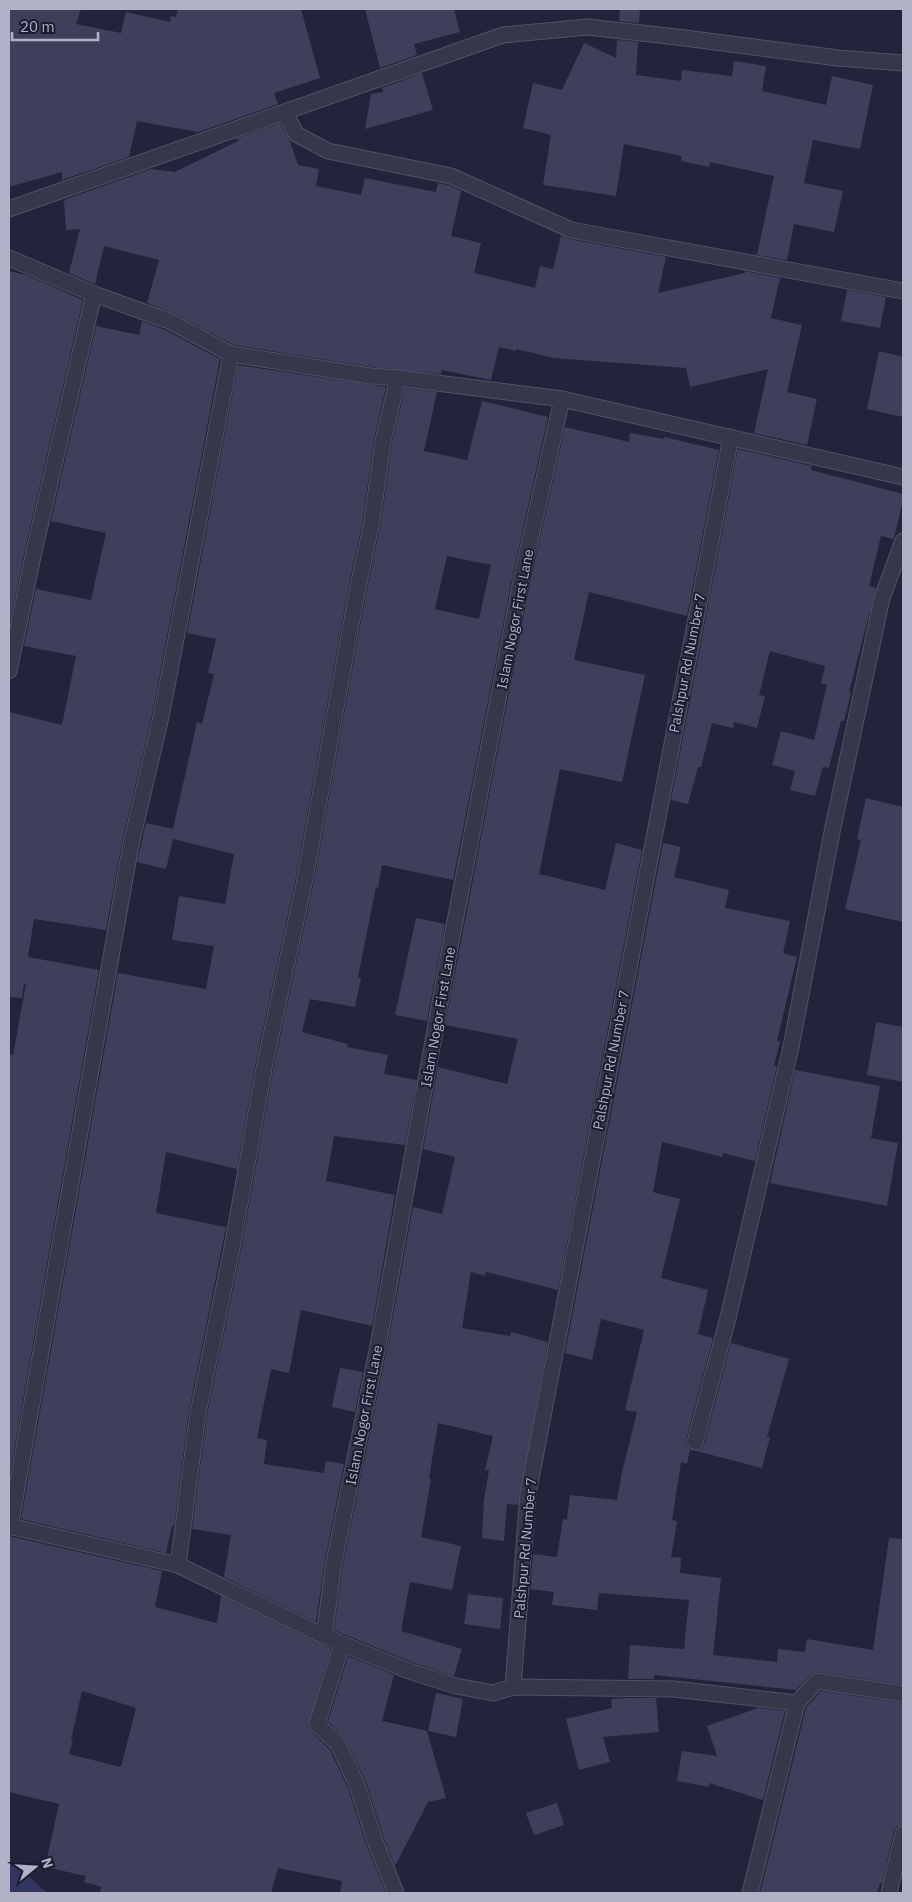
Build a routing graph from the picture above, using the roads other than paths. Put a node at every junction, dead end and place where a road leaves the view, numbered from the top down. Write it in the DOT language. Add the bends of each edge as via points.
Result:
graph roads {
  1 [pos="903,63"];
  2 [pos="286,112"];
  3 [pos="9,209"];
  4 [pos="9,258"];
  5 [pos="903,291"];
  6 [pos="94,294"];
  7 [pos="231,354"];
  8 [pos="398,378"];
  9 [pos="562,399"];
  10 [pos="731,437"];
  11 [pos="903,477"];
  12 [pos="903,541"];
  13 [pos="9,671"];
  14 [pos="695,1442"];
  15 [pos="10,1526"];
  16 [pos="178,1566"];
  17 [pos="324,1636"];
  18 [pos="342,1644"];
  19 [pos="513,1687"];
  20 [pos="903,1694"];
  21 [pos="797,1703"];
  22 [pos="903,1834"];
  23 [pos="396,1893"];
  24 [pos="750,1893"];
  25 [pos="889,1893"];
  1 -- 2 [label="street" via="588,27 503,35"];
  2 -- 3 [label="street"];
  2 -- 5 [label="street" via="296,134 328,151 451,176 572,230"];
  4 -- 6 [label="street"];
  6 -- 7 [label="street" via="170,321"];
  6 -- 13 [label="street"];
  7 -- 8 [label="street"];
  7 -- 15 [label="street" via="161,716 131,844"];
  8 -- 9 [label="street"];
  8 -- 16 [label="street" via="383,441 372,521 304,884 265,1063 198,1414"];
  9 -- 10 [label="street"];
  9 -- 17 [label="street, Islam Nogor First Lane" via="522,576 450,948 378,1346 334,1562"];
  10 -- 11 [label="street" via="784,452"];
  10 -- 19 [label="street, Palshpur Rd Number 7" via="528,1494"];
  12 -- 14 [label="street" via="882,598 833,827 791,1047 728,1318"];
  15 -- 16 [label="street"];
  16 -- 17 [label="street"];
  17 -- 18 [label="street"];
  18 -- 19 [label="street" via="456,1686 493,1693"];
  18 -- 23 [label="street" via="317,1724 338,1744 357,1785"];
  19 -- 21 [label="street" via="674,1689"];
  20 -- 21 [label="street" via="817,1681"];
  21 -- 24 [label="street"];
  22 -- 25 [label="street"];
}
